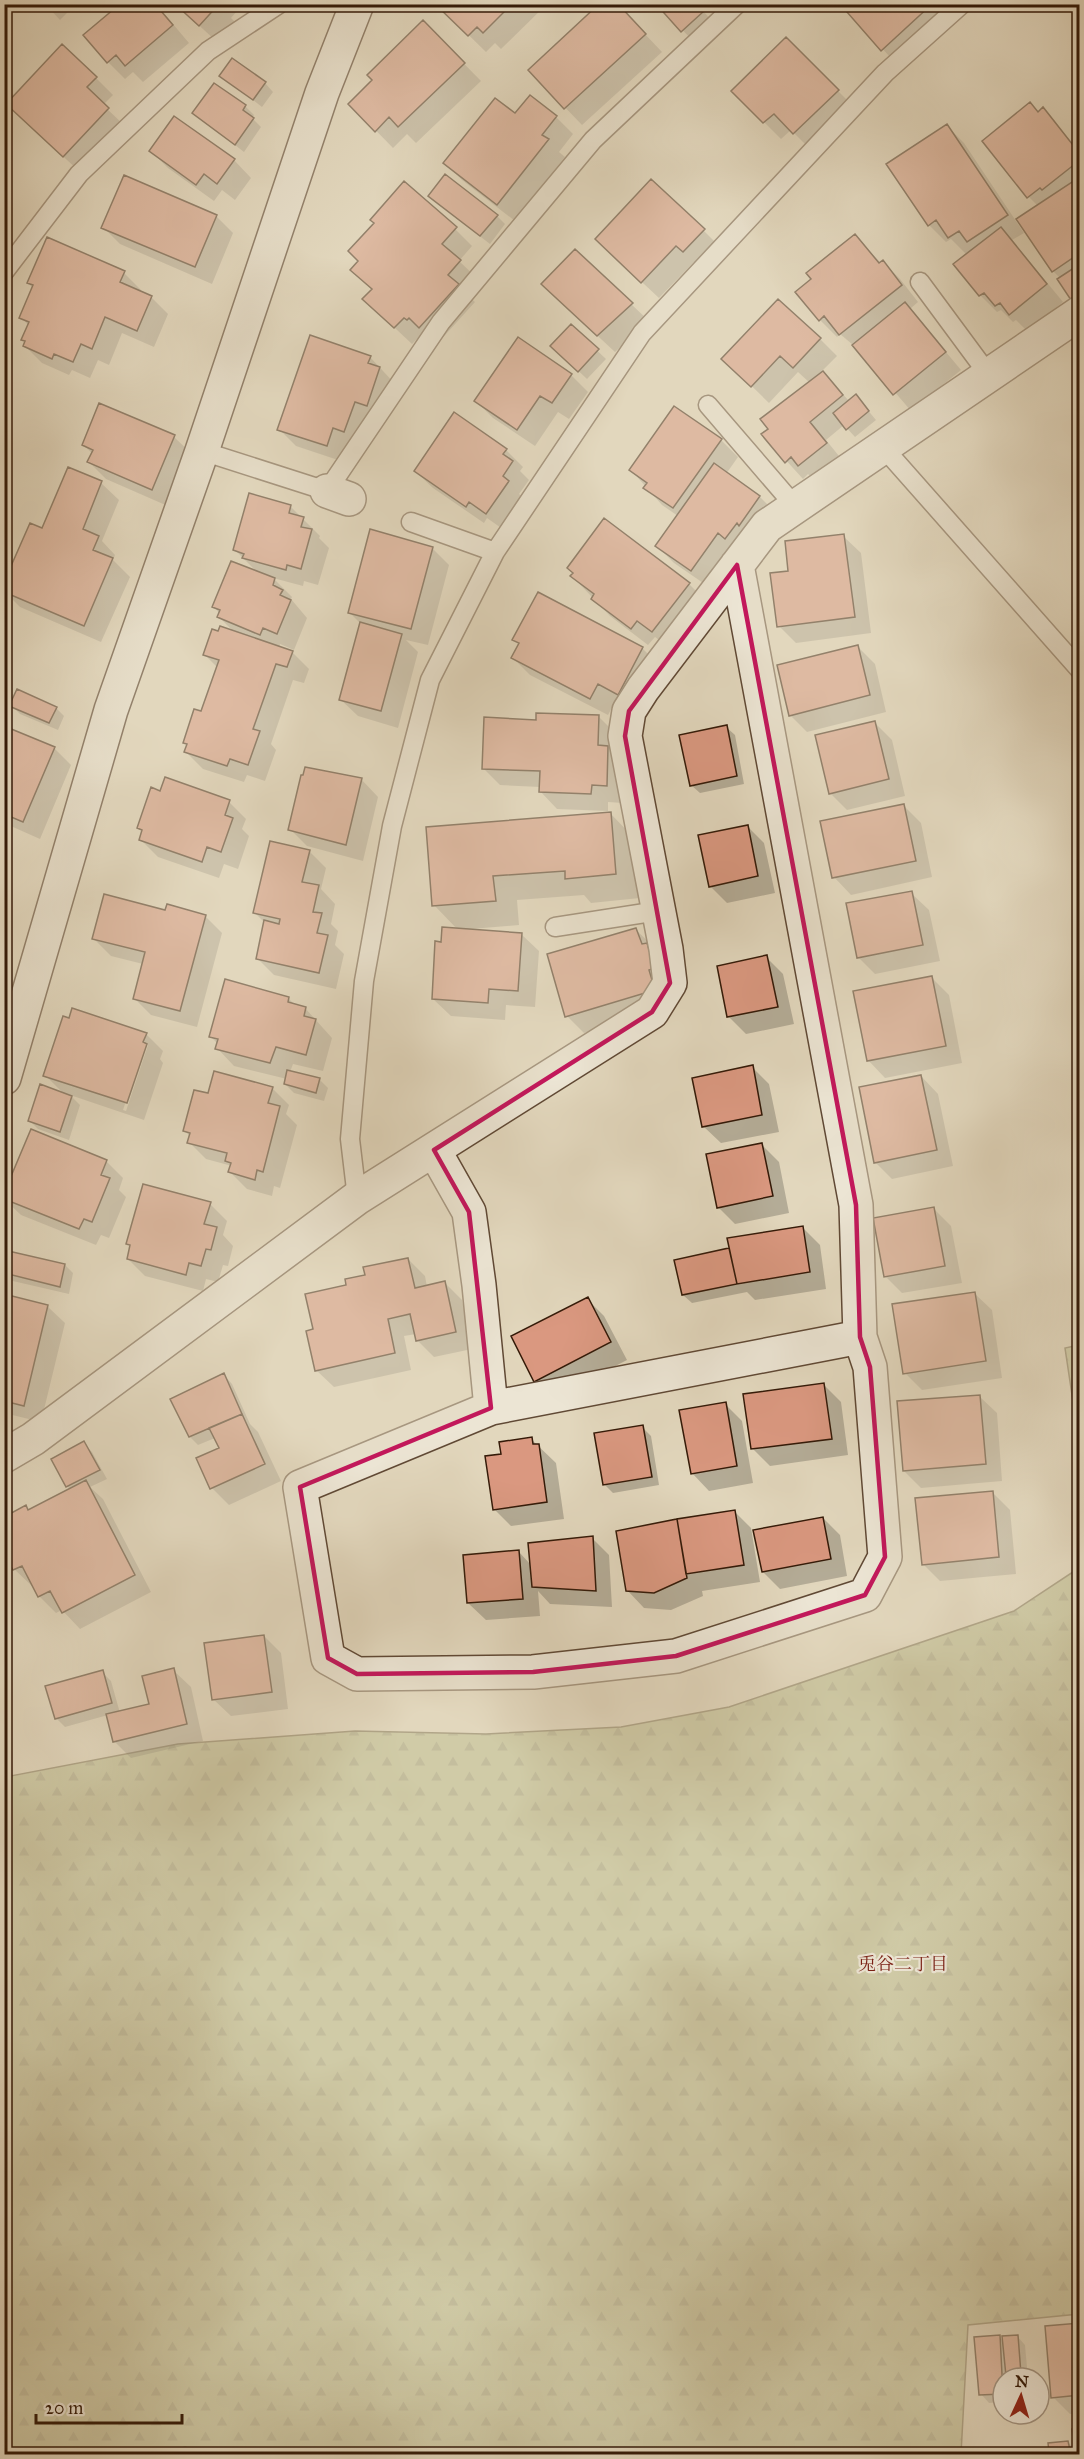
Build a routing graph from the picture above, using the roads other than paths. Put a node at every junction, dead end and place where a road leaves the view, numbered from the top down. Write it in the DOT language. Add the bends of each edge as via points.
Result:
graph roads {
  1 [pos="279,4"];
  2 [pos="738,4"];
  3 [pos="962,4"];
  4 [pos="353,5"];
  5 [pos="4,272"];
  6 [pos="920,282"];
  7 [pos="1080,313"];
  8 [pos="988,374"];
  9 [pos="708,405"];
  10 [pos="882,446"];
  11 [pos="202,451"];
  12 [pos="794,505"];
  13 [pos="411,522"];
  14 [pos="495,552"];
  15 [pos="737,565"];
  16 [pos="1080,670"];
  17 [pos="658,911"];
  18 [pos="555,927"];
  19 [pos="4,1078"];
  20 [pos="434,1150"];
  21 [pos="357,1198"];
  22 [pos="860,1337"];
  23 [pos="491,1408"];
  24 [pos="4,1456"];
  1 -- 5 [label="lane" via="208,51 79,174"];
  2 -- 11 [label="lane" via="593,140 441,322 338,495"];
  3 -- 14 [label="lane" via="885,73 642,333"];
  4 -- 11 [label="street"];
  6 -- 8 [label="lane"];
  7 -- 8 [label="street"];
  8 -- 10 [label="street"];
  9 -- 12 [label="lane"];
  10 -- 12 [label="street"];
  10 -- 16 [label="lane"];
  11 -- 19 [label="street" via="111,710"];
  12 -- 15 [label="street" via="766,526"];
  13 -- 14 [label="lane"];
  14 -- 21 [label="lane" via="430,680 392,826 364,981 350,1138"];
  15 -- 17 [label="street" via="629,711 625,736"];
  15 -- 22 [label="street" via="856,1205"];
  17 -- 18 [label="lane"];
  17 -- 20 [label="street" via="670,983 652,1012"];
  20 -- 21 [label="street"];
  20 -- 23 [label="street" via="469,1212"];
  21 -- 24 [label="street" via="33,1439"];
  22 -- 23 [label="street"];
  22 -- 23 [label="street" via="870,1367 885,1557 865,1595 676,1656 533,1672 357,1674 328,1658 300,1487"];
}
